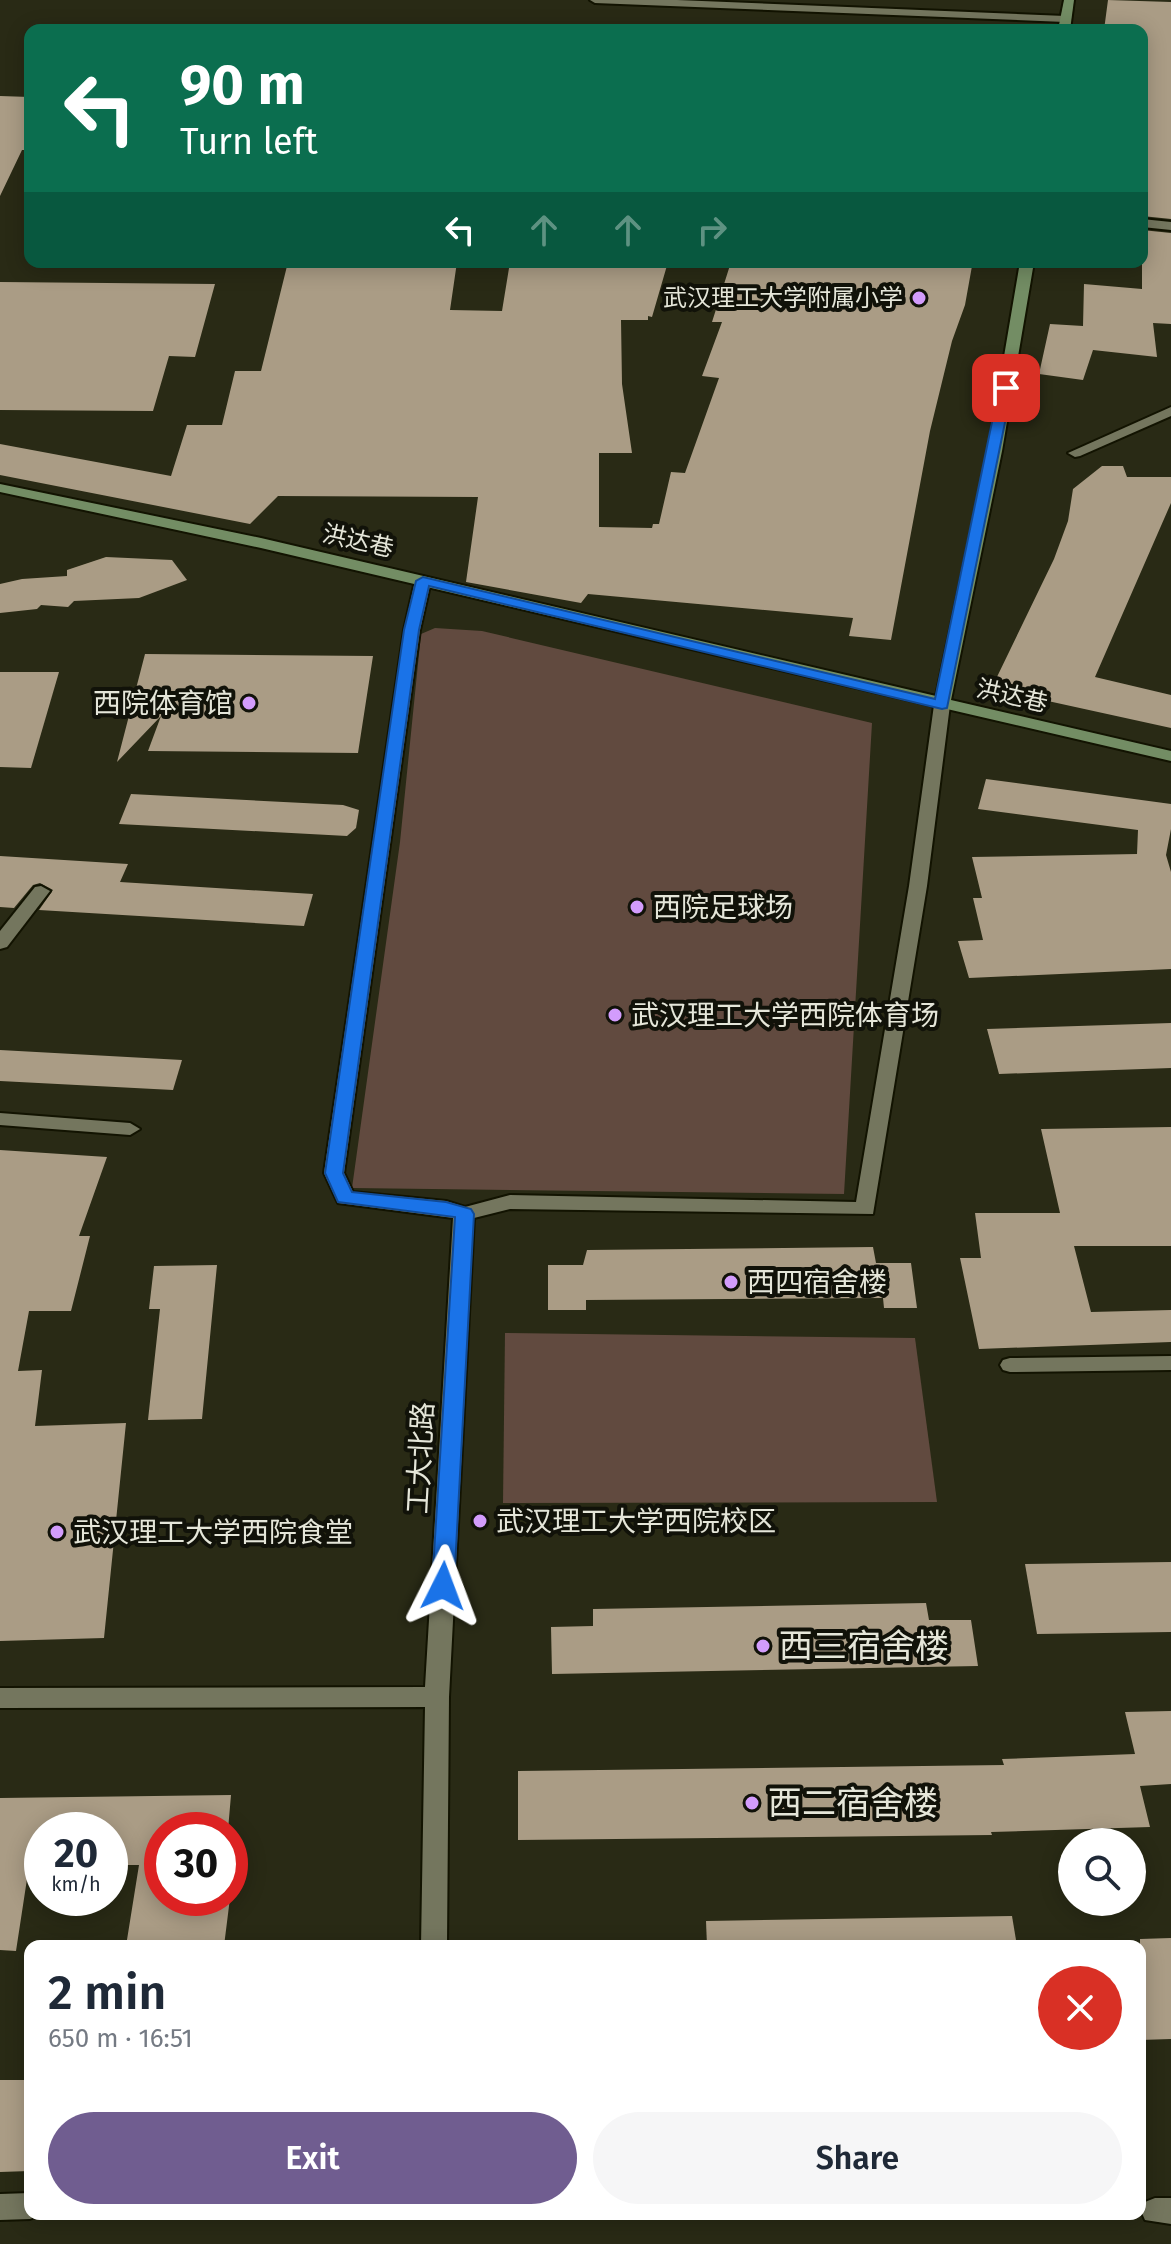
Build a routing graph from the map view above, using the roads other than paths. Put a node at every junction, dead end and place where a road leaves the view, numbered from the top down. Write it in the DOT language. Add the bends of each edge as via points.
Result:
graph roads {
  1 [pos="595,0"];
  2 [pos="1069,0"];
  3 [pos="1045,24"];
  4 [pos="1064,24"];
  5 [pos="1148,224"];
  6 [pos="1171,226"];
  7 [pos="1026,268"];
  8 [pos="1171,411"];
  9 [pos="1075,453"];
  10 [pos="0,488"];
  11 [pos="423,581"];
  12 [pos="942,705"];
  13 [pos="1171,756"];
  14 [pos="41,891"];
  15 [pos="0,943"];
  16 [pos="0,1119"];
  17 [pos="130,1129"];
  18 [pos="464,1214"];
  19 [pos="1171,1363"];
  20 [pos="1010,1365"];
  21 [pos="437,1697"];
  22 [pos="0,1698"];
  23 [pos="434,1940"];
  24 [pos="24,2206"];
  25 [pos="0,2207"];
  1 -- 3 [label="street"];
  2 -- 4 [label="street"];
  5 -- 6 [label="street"];
  7 -- 12 [label="street" via="995,451"];
  8 -- 9 [label="street"];
  10 -- 11 [label="street, 洪达巷"];
  11 -- 12 [label="street, 洪达巷"];
  11 -- 18 [label="street" via="334,1173 345,1198"];
  12 -- 13 [label="street, 洪达巷"];
  12 -- 18 [label="street" via="866,1209 510,1202"];
  14 -- 15 [label="street"];
  16 -- 17 [label="street"];
  18 -- 21 [label="street, 工大北路"];
  19 -- 20 [label="lane"];
  21 -- 22 [label="street"];
  21 -- 23 [label="street, 工大北路"];
  24 -- 25 [label="street"];
}
